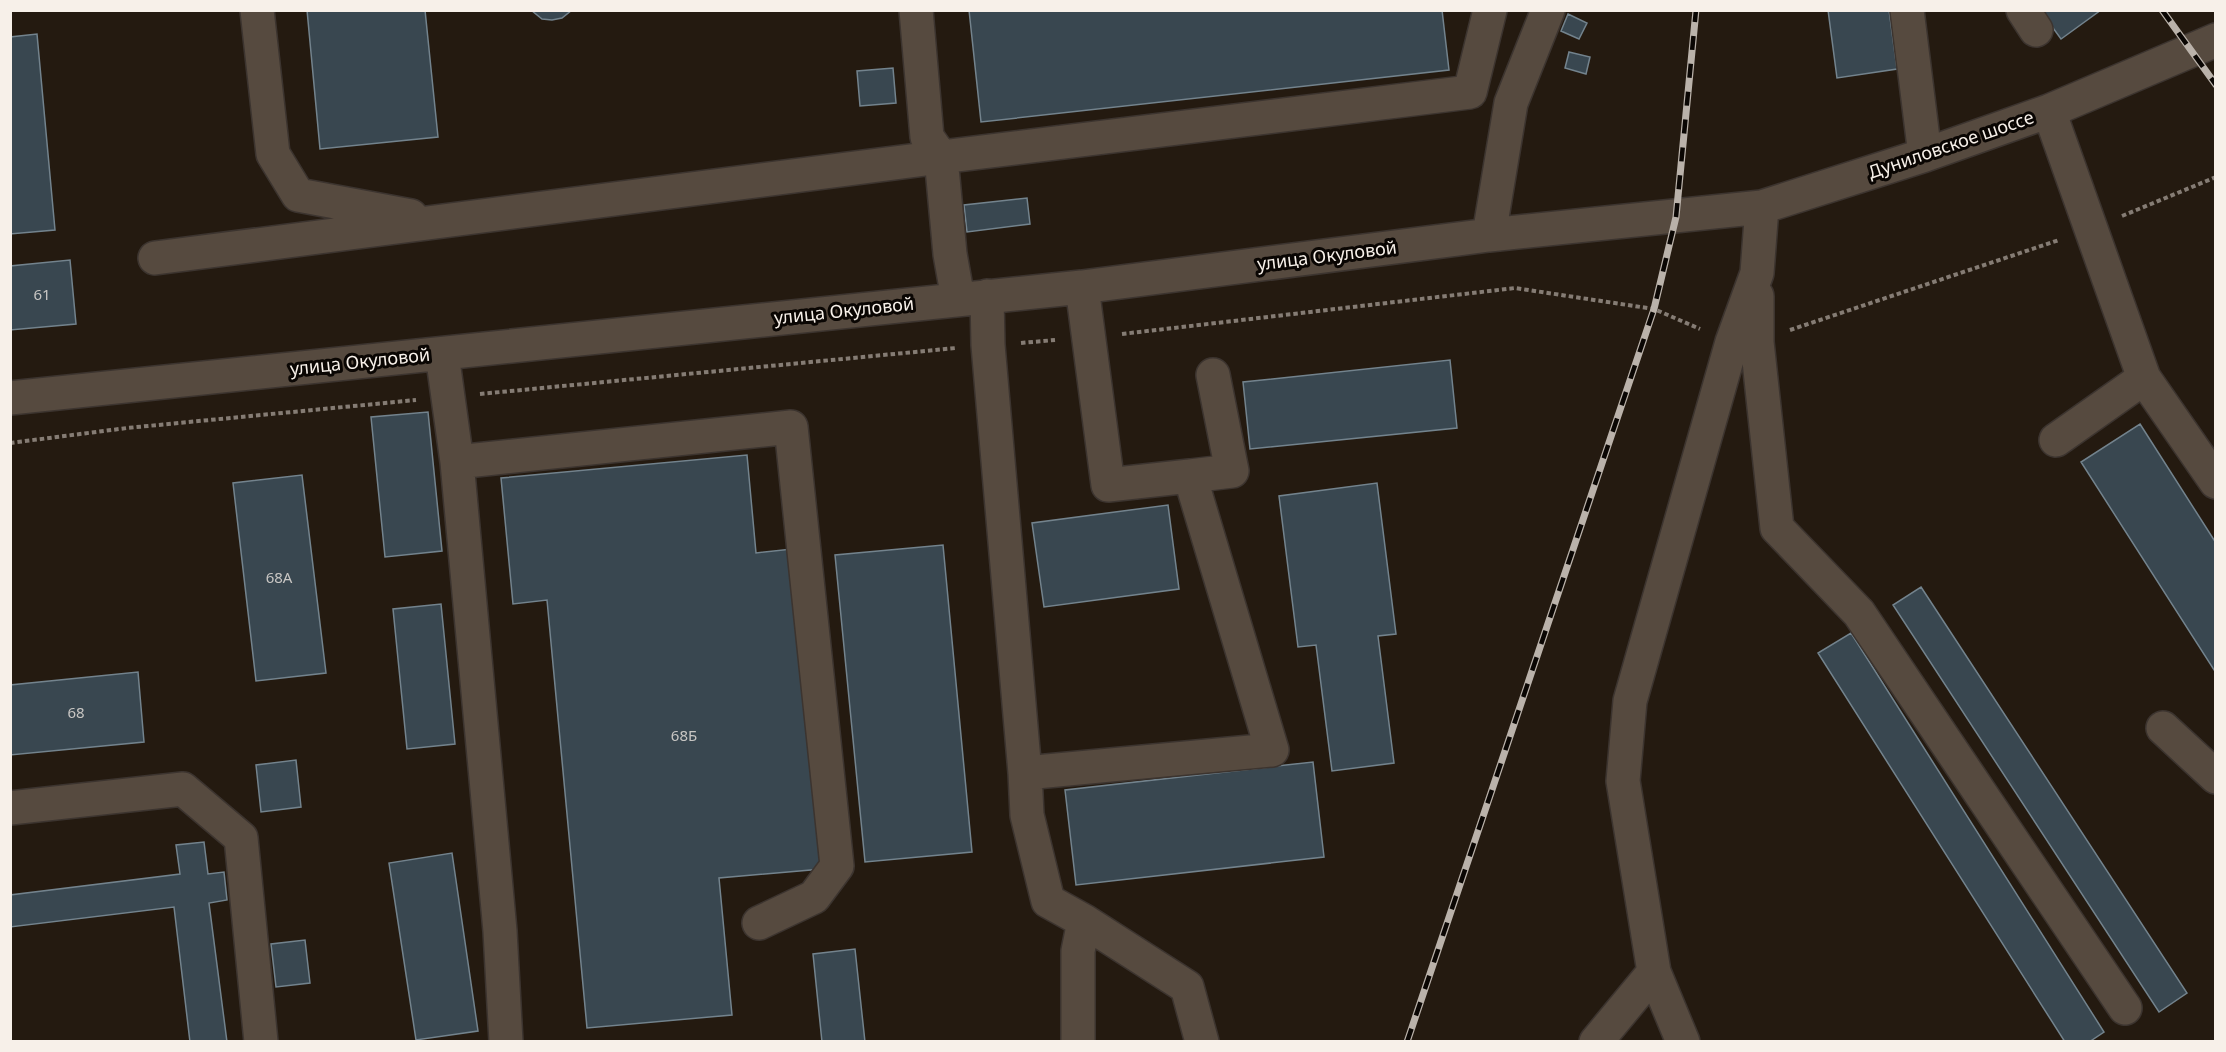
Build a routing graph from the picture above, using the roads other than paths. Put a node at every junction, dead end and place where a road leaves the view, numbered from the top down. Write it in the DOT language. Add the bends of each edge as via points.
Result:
graph roads {
  1 [pos="257,10"];
  2 [pos="916,10"];
  3 [pos="1490,10"];
  4 [pos="1548,10"];
  5 [pos="1907,10"];
  6 [pos="2216,40"];
  7 [pos="2049,111"];
  8 [pos="1925,155"];
  9 [pos="941,157"];
  10 [pos="1762,207"];
  11 [pos="1676,217"];
  12 [pos="439,222"];
  13 [pos="1490,235"];
  14 [pos="155,258"];
  15 [pos="1757,273"];
  16 [pos="1082,287"];
  17 [pos="972,298"];
  18 [pos="442,354"];
  19 [pos="1213,375"];
  20 [pos="2144,378"];
  21 [pos="10,398"];
  22 [pos="2056,440"];
  23 [pos="457,462"];
  24 [pos="1190,476"];
  25 [pos="2216,482"];
  26 [pos="2163,728"];
  27 [pos="1026,773"];
  28 [pos="2216,777"];
  29 [pos="10,808"];
  30 [pos="1084,921"];
  31 [pos="759,923"];
  32 [pos="1654,972"];
  33 [pos="2125,1008"];
  34 [pos="261,1041"];
  35 [pos="506,1041"];
  36 [pos="1078,1041"];
  37 [pos="1202,1041"];
  38 [pos="1596,1041"];
  39 [pos="1683,1041"];
  1 -- 12 [label="street" via="273,154 298,195"];
  2 -- 9 [label="street" via="927,137"];
  3 -- 9 [label="street" via="1470,92"];
  4 -- 13 [label="street" via="1511,103"];
  5 -- 8 [label="street"];
  6 -- 7 [label="street, Дуниловское шоссе"];
  7 -- 8 [label="street, Дуниловское шоссе"];
  7 -- 20 [label="street"];
  8 -- 10 [label="street, Дуниловское шоссе"];
  9 -- 12 [label="street"];
  9 -- 17 [label="street" via="950,254"];
  10 -- 11 [label="street, Дуниловское шоссе"];
  10 -- 15 [label="street"];
  11 -- 13 [label="street, улица Окуловой"];
  12 -- 14 [label="street"];
  13 -- 16 [label="street, улица Окуловой"];
  15 -- 32 [label="street" via="1732,342 1630,701 1623,781"];
  15 -- 33 [label="street" via="1757,342 1777,528 1859,614"];
  16 -- 17 [label="street, улица Окуловой"];
  16 -- 24 [label="street" via="1108,485"];
  17 -- 18 [label="street, улица Окуловой"];
  17 -- 27 [label="street" via="988,345"];
  18 -- 21 [label="street, улица Окуловой"];
  18 -- 23 [label="street"];
  19 -- 24 [label="street" via="1232,471"];
  20 -- 22 [label="street"];
  20 -- 25 [label="street"];
  23 -- 31 [label="street" via="791,427 837,866 814,897"];
  23 -- 35 [label="street" via="500,931"];
  24 -- 27 [label="street" via="1272,750"];
  26 -- 28 [label="street"];
  27 -- 30 [label="street" via="1027,815 1048,901"];
  29 -- 34 [label="street" via="183,789 241,838"];
  30 -- 36 [label="street" via="1078,951"];
  30 -- 37 [label="street" via="1187,987"];
  32 -- 38 [label="street"];
  32 -- 39 [label="street"];
}
